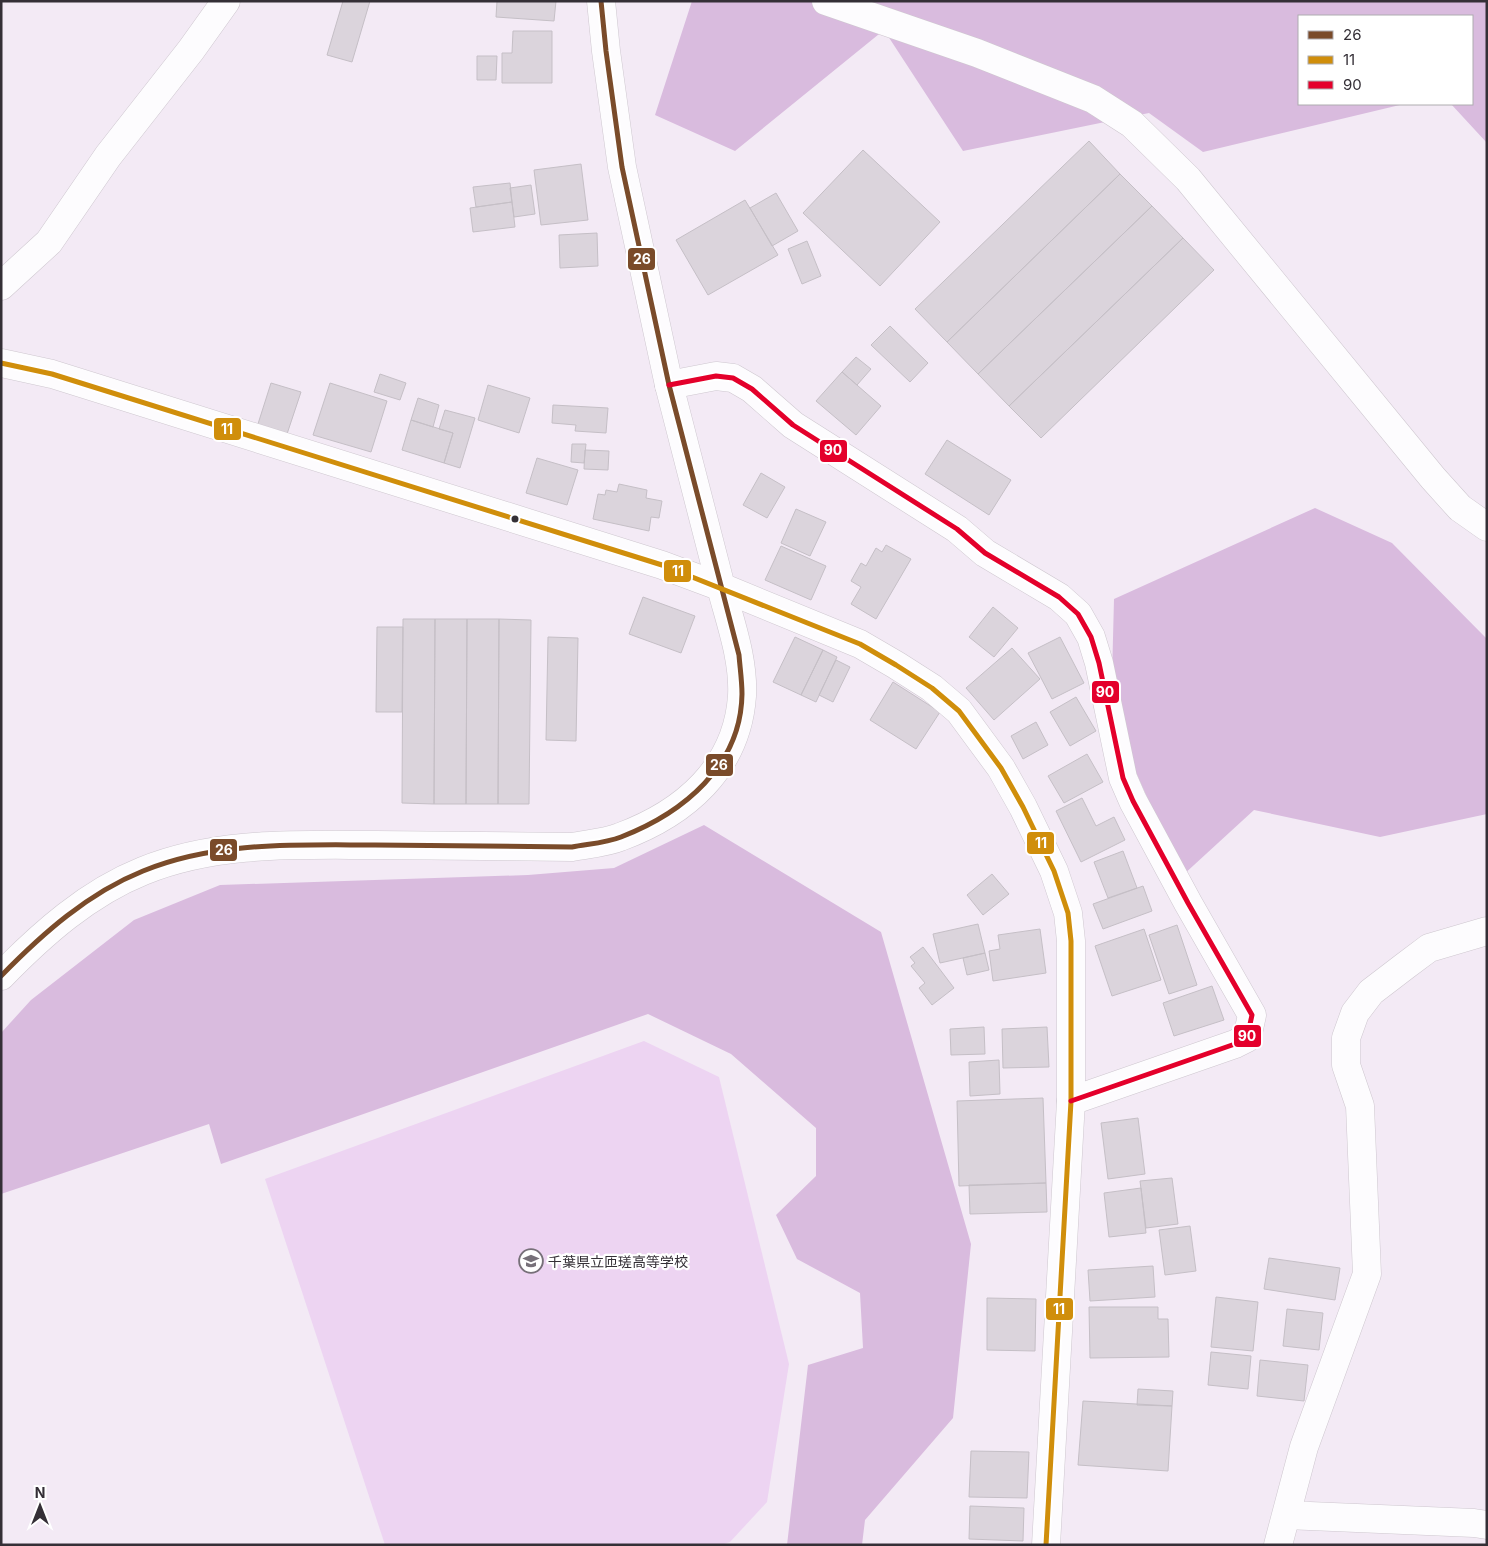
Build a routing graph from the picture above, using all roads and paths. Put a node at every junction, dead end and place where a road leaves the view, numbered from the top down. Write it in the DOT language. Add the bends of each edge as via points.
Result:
graph roads {
  1 [pos="226,1"];
  2 [pos="601,1"];
  3 [pos="826,1"];
  4 [pos="1,286"];
  5 [pos="1,363"];
  6 [pos="670,385"];
  7 [pos="1487,527"];
  8 [pos="721,588"];
  9 [pos="1487,931"];
  10 [pos="1,976"];
  11 [pos="1071,1101"];
  12 [pos="1286,1516"];
  13 [pos="1487,1525"];
  14 [pos="1046,1545"];
  15 [pos="1278,1545"];
  1 -- 4 [label="street" via="108,156 49,242"];
  2 -- 6 [label="street" via="622,168"];
  3 -- 7 [label="street" via="977,53 1092,100 1132,124 1188,179 1433,478 1460,508"];
  5 -- 8 [label="street" via="71,380 662,565"];
  6 -- 8 [label="street"];
  6 -- 11 [label="street" via="716,376 733,378 752,389 793,425 956,530 985,553 1059,598 1078,614 1091,637 1123,778 1188,903 1252,1015 1247,1038 1235,1044"];
  8 -- 10 [label="street" via="739,656 742,694 739,718 731,745 714,775 690,798 658,820 619,838 572,847 276,845 187,856 142,871 100,892 61,920"];
  8 -- 11 [label="street" via="860,644 932,688 959,711 1001,768 1054,871 1068,913 1072,970"];
  9 -- 12 [label="street" via="1429,948 1404,966 1371,992 1355,1013 1346,1038 1346,1065 1360,1106 1367,1274 1304,1447"];
  11 -- 14 [label="street"];
  12 -- 13 [label="street"];
  12 -- 15 [label="street"];
}
